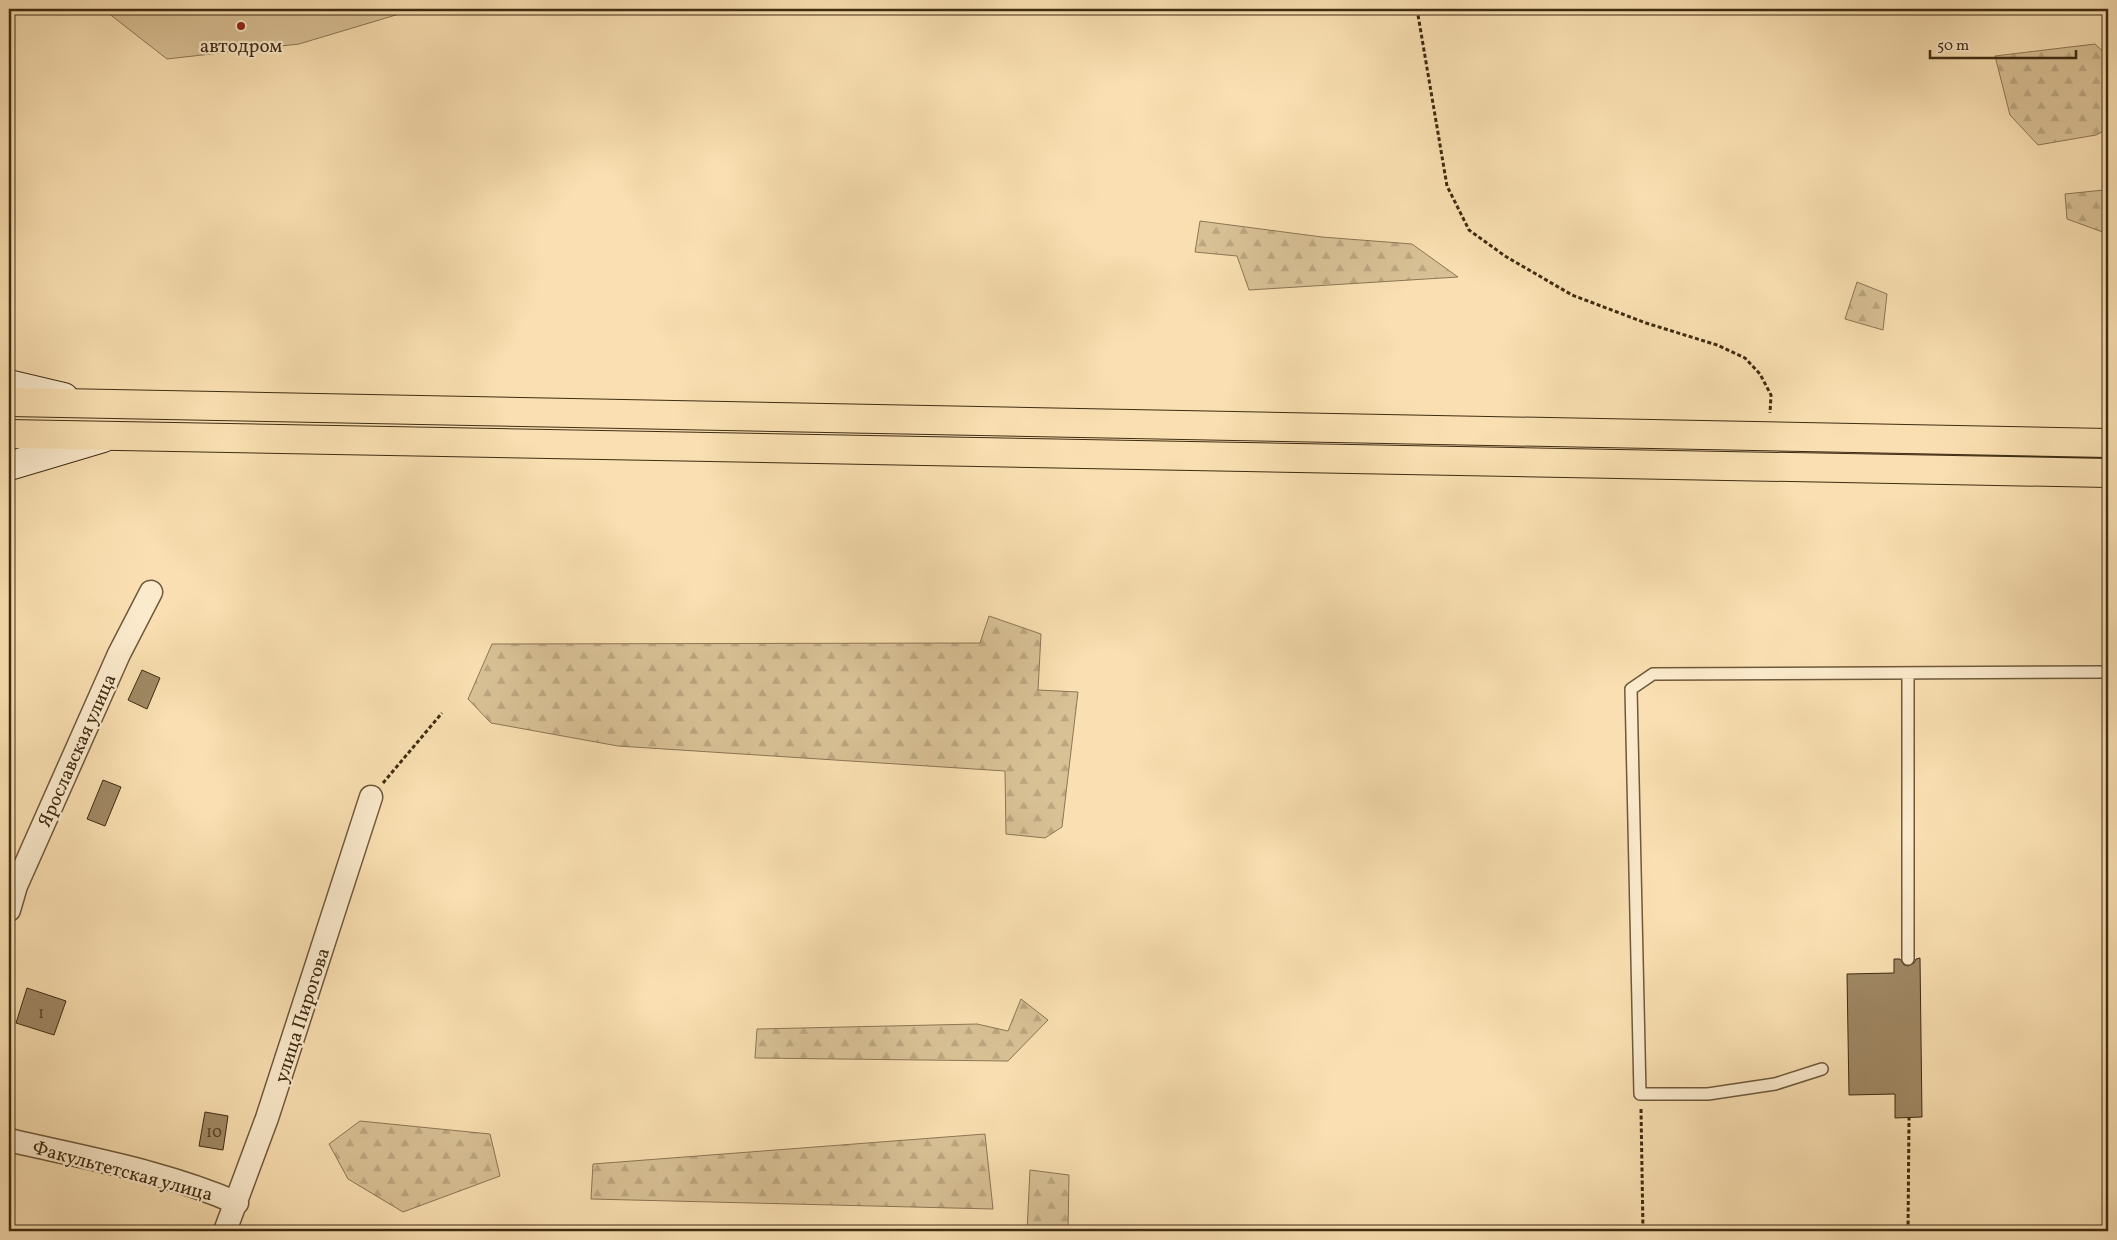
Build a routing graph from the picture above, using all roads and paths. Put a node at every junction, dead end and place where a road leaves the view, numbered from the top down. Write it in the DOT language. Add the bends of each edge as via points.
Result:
graph roads {
  1 [pos="1417,9"];
  2 [pos="9,384"];
  3 [pos="9,402"];
  4 [pos="92,404"];
  5 [pos="9,434"];
  6 [pos="113,436"];
  7 [pos="1768,437"];
  8 [pos="2108,443"];
  9 [pos="9,466"];
  10 [pos="2108,473"];
  11 [pos="151,592"];
  12 [pos="2108,672"];
  13 [pos="1908,673"];
  14 [pos="442,713"];
  15 [pos="371,798"];
  16 [pos="12,884"];
  17 [pos="9,910"];
  18 [pos="1908,959"];
  19 [pos="1822,1069"];
  20 [pos="1640,1094"];
  21 [pos="1909,1118"];
  22 [pos="9,1140"];
  23 [pos="236,1202"];
  24 [pos="225,1231"];
  25 [pos="1643,1231"];
  26 [pos="1908,1231"];
  1 -- 7 [label="path" via="1447,186 1469,230 1505,256 1572,295 1717,345 1745,358 1760,374 1771,395"];
  2 -- 4 [label="main road"];
  3 -- 4 [label="highway"];
  4 -- 7 [label="highway"];
  5 -- 6 [label="highway"];
  6 -- 9 [label="main road"];
  6 -- 10 [label="highway"];
  7 -- 8 [label="highway"];
  11 -- 16 [label="street, Ярославская улица" via="118,654"];
  12 -- 13 [label="lane"];
  13 -- 18 [label="lane"];
  13 -- 20 [label="lane" via="1653,674 1631,689"];
  14 -- 15 [label="path"];
  15 -- 23 [label="street, улица Пирогова" via="267,1118"];
  16 -- 17 [label="street, Ярославская улица"];
  19 -- 20 [label="lane" via="1775,1084 1708,1094"];
  20 -- 25 [label="path"];
  21 -- 26 [label="path"];
  22 -- 23 [label="street, Факультетская улица" via="170,1178"];
  23 -- 24 [label="street, улица Пирогова"];
}
